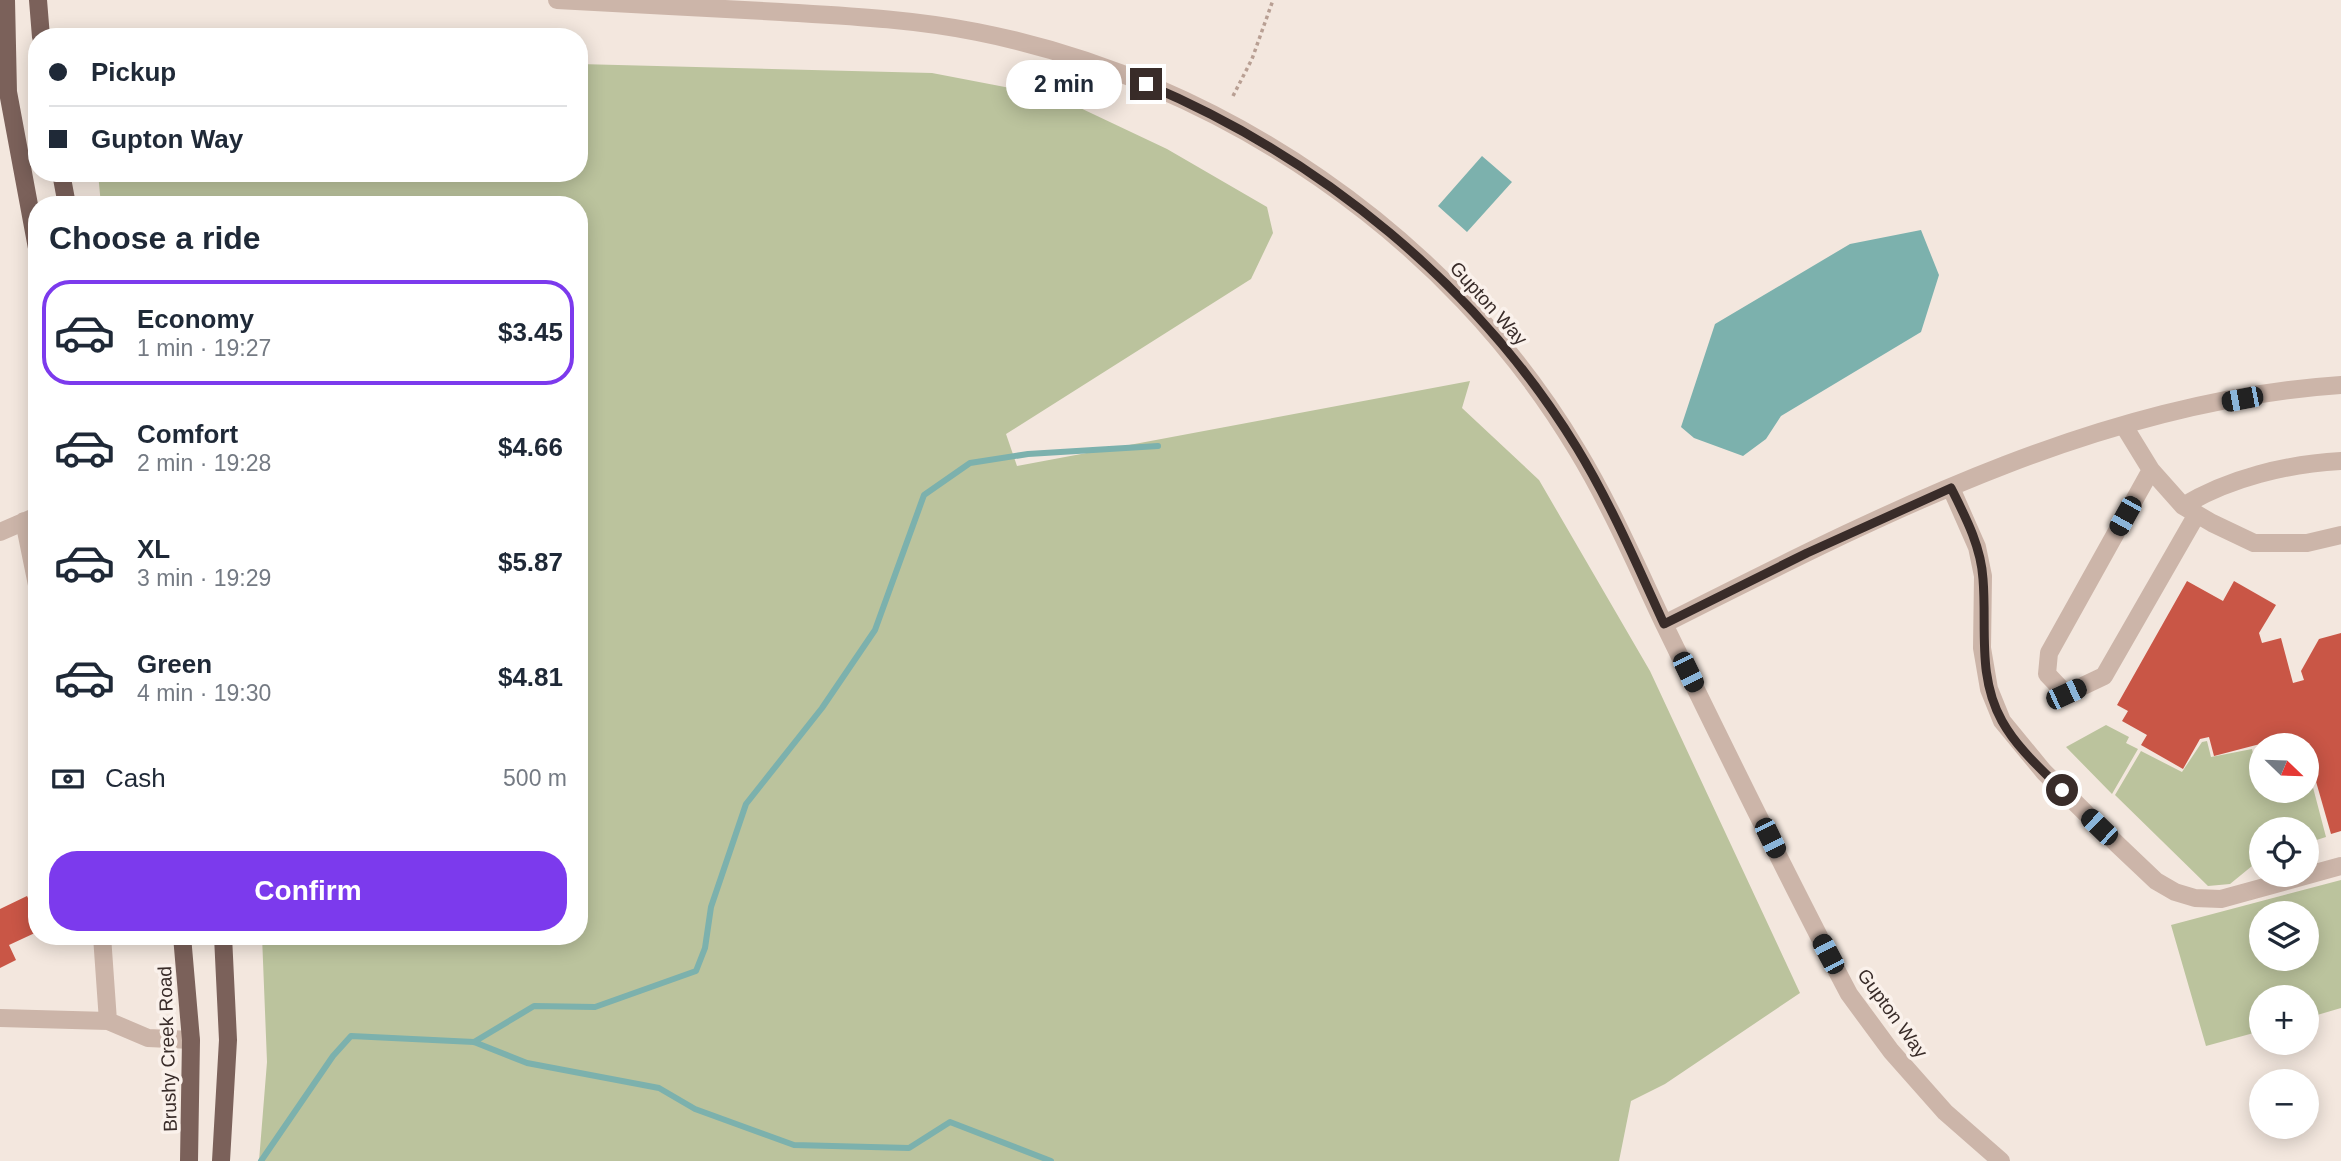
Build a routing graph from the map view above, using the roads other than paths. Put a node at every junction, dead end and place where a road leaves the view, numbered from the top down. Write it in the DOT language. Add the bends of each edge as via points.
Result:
graph roads {
  1 [pos="6,0"];
  2 [pos="37,0"];
  3 [pos="557,0"];
  4 [pos="40,28"];
  5 [pos="28,200"];
  6 [pos="2341,385"];
  7 [pos="2124,426"];
  8 [pos="2341,461"];
  9 [pos="2151,470"];
  10 [pos="1951,488"];
  11 [pos="2190,510"];
  12 [pos="28,519"];
  13 [pos="0,532"];
  14 [pos="2341,535"];
  15 [pos="1664,624"];
  16 [pos="2341,866"];
  17 [pos="104,945"];
  18 [pos="183,945"];
  19 [pos="223,945"];
  20 [pos="0,1018"];
  21 [pos="108,1021"];
  22 [pos="191,1040"];
  23 [pos="189,1161"];
  24 [pos="221,1161"];
  25 [pos="2001,1161"];
  1 -- 5 [label="main road" via="8,92"];
  2 -- 4 [label="main road"];
  3 -- 15 [label="street, Gupton Way" via="893,19 976,32 1055,50 1124,75 1265,142 1386,229 1438,275 1492,335 1577,448"];
  6 -- 7 [label="street" via="2268,394"];
  7 -- 9 [label="street"];
  7 -- 10 [label="street" via="2027,455"];
  8 -- 11 [label="street" via="2317,462 2237,481 2208,491"];
  9 -- 11 [label="street"];
  9 -- 11 [label="street" via="2049,653 2047,674 2066,694 2104,676"];
  10 -- 15 [label="street"];
  10 -- 16 [label="street" via="1977,547 1983,576 1982,648 1989,689 2002,721 2028,755 2155,881 2195,898 2221,899"];
  11 -- 14 [label="street" via="2253,543 2307,543"];
  12 -- 13 [label="street"];
  15 -- 25 [label="street, Gupton Way" via="1849,994 1945,1112"];
  17 -- 21 [label="street"];
  18 -- 22 [label="main road, Brushy Creek Road"];
  19 -- 24 [label="main road" via="228,1040"];
  20 -- 21 [label="street"];
  21 -- 22 [label="street" via="148,1038"];
  22 -- 23 [label="main road, Brushy Creek Road"];
}
